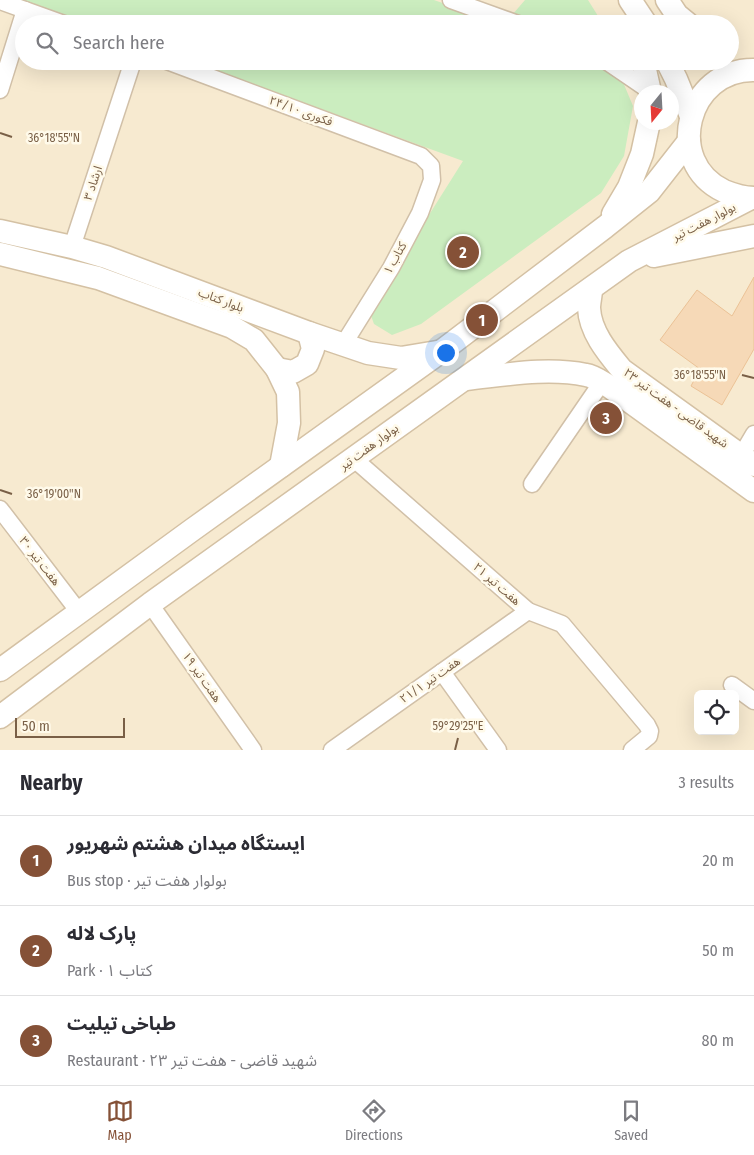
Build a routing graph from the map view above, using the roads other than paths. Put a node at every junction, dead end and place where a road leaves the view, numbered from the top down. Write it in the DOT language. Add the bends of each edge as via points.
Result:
graph roads {
  1 [pos="451,0"];
  2 [pos="624,0"];
  3 [pos="630,0"];
  4 [pos="0,1"];
  5 [pos="25,10"];
  6 [pos="23,15"];
  7 [pos="39,15"];
  8 [pos="493,15"];
  9 [pos="629,15"];
  10 [pos="640,15"];
  11 [pos="15,42"];
  12 [pos="131,70"];
  13 [pos="191,70"];
  14 [pos="619,70"];
  15 [pos="645,70"];
  16 [pos="672,70"];
  17 [pos="736,70"];
  18 [pos="640,85"];
  19 [pos="648,85"];
  20 [pos="0,90"];
  21 [pos="691,116"];
  22 [pos="647,130"];
  23 [pos="689,141"];
  24 [pos="431,166"];
  25 [pos="752,198"];
  26 [pos="605,227"];
  27 [pos="0,231"];
  28 [pos="754,236"];
  29 [pos="72,247"];
  30 [pos="0,254"];
  31 [pos="628,261"];
  32 [pos="591,289"];
  33 [pos="309,333"];
  34 [pos="343,345"];
  35 [pos="443,350"];
  36 [pos="607,352"];
  37 [pos="277,369"];
  38 [pos="595,379"];
  39 [pos="462,380"];
  40 [pos="754,434"];
  41 [pos="353,458"];
  42 [pos="748,460"];
  43 [pos="281,466"];
  44 [pos="532,484"];
  45 [pos="754,491"];
  46 [pos="0,509"];
  47 [pos="150,604"];
  48 [pos="528,611"];
  49 [pos="78,612"];
  50 [pos="0,670"];
  51 [pos="442,672"];
  52 [pos="732,685"];
  53 [pos="754,701"];
  54 [pos="0,717"];
  55 [pos="253,750"];
  56 [pos="332,750"];
  57 [pos="498,750"];
  58 [pos="632,750"];
  1 -- 8 [label="street"];
  2 -- 9 [label="main road"];
  3 -- 10 [label="main road"];
  4 -- 5 [label="street"];
  5 -- 6 [label="street"];
  5 -- 7 [label="street"];
  11 -- 20 [label="street"];
  12 -- 29 [label="street, ارشاد ۳"];
  13 -- 24 [label="street, فکوری ۲۴/۱۰" via="421,156"];
  14 -- 18 [label="street"];
  15 -- 19 [label="main road"];
  16 -- 21 [label="main road"];
  17 -- 21 [label="main road" via="711,85"];
  21 -- 23 [label="main road"];
  22 -- 26 [label="main road" via="630,187"];
  23 -- 25 [label="main road" via="693,159 703,175 734,195"];
  23 -- 26 [label="main road" via="649,192"];
  24 -- 34 [label="street, کتاب ۱" via="432,180 420,213 391,268"];
  25 -- 31 [label="main road, بولوار هفت تیر"];
  26 -- 35 [label="main road"];
  27 -- 29 [label="main road, بلوار کتاب"];
  28 -- 31 [label="main road"];
  29 -- 33 [label="main road, بلوار کتاب"];
  30 -- 37 [label="main road, بلوار کتاب" via="98,278 232,327 254,340"];
  31 -- 32 [label="main road, بولوار هفت تیر"];
  32 -- 36 [label="main road, شهید قاضی - هفت تیر ۲۳" via="589,309 592,324"];
  32 -- 39 [label="main road, بولوار هفت تیر"];
  33 -- 34 [label="main road, بلوار کتاب"];
  33 -- 37 [label="main road" via="313,349 307,364 293,372"];
  34 -- 35 [label="main road, بلوار کتاب" via="401,358"];
  35 -- 43 [label="main road"];
  36 -- 38 [label="main road" via="597,353 588,365"];
  36 -- 42 [label="main road, شهید قاضی - هفت تیر ۲۳" via="622,370"];
  37 -- 43 [label="main road, بلوار کتاب" via="288,392 289,422"];
  38 -- 39 [label="main road, شهید قاضی - هفت تیر ۲۳" via="554,372"];
  38 -- 44 [label="street"];
  38 -- 45 [label="main road, شهید قاضی - هفت تیر ۲۳"];
  39 -- 41 [label="main road, بولوار هفت تیر"];
  40 -- 42 [label="street"];
  41 -- 47 [label="main road, بولوار هفت تیر"];
  41 -- 48 [label="street, هفت تیر ۲۱"];
  43 -- 49 [label="main road"];
  46 -- 49 [label="street, هفت تیر ۳۰"];
  47 -- 54 [label="main road, بولوار هفت تیر"];
  47 -- 55 [label="street, هفت تیر ۱۹"];
  48 -- 51 [label="street, هفت تیر ۲۱/۱"];
  48 -- 58 [label="street, هفت تیر ۲۱" via="562,624 647,724 649,736"];
  49 -- 50 [label="main road"];
  51 -- 56 [label="street, هفت تیر ۲۱/۱"];
  51 -- 57 [label="street"];
  52 -- 53 [label="street"];
}
